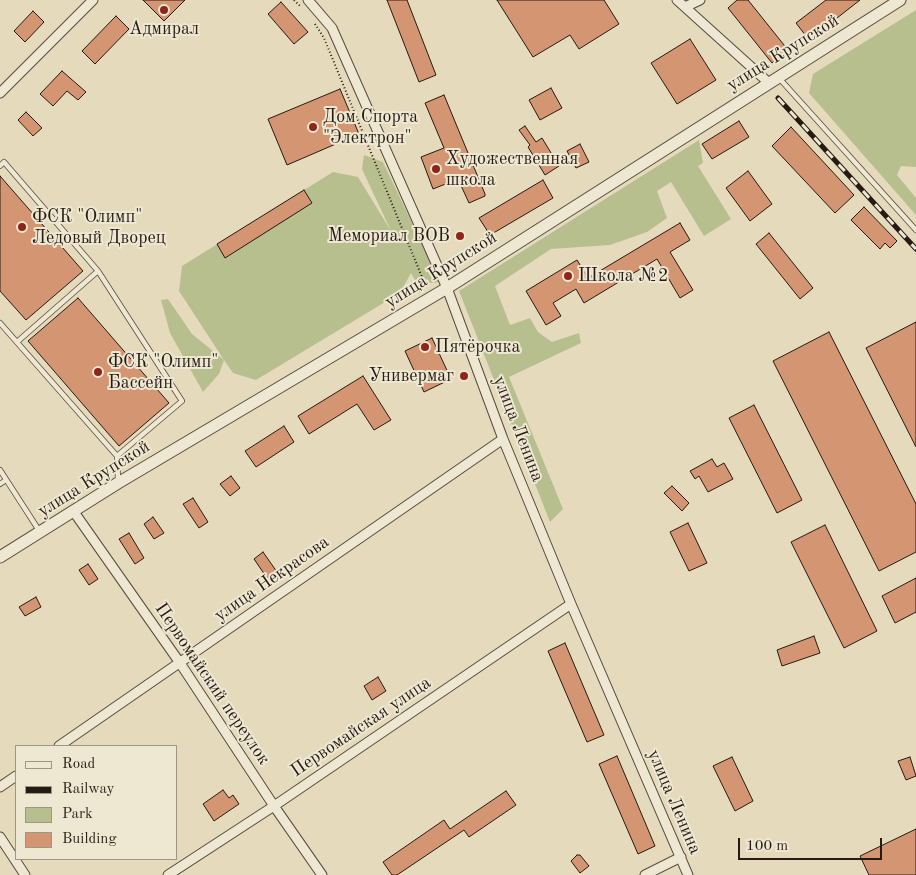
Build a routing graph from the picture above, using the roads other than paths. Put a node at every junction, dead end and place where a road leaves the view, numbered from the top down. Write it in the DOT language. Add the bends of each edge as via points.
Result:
graph roads {
  1 [pos="93,0"];
  2 [pos="308,0"];
  3 [pos="678,0"];
  4 [pos="700,0"];
  5 [pos="897,2"];
  6 [pos="685,7"];
  7 [pos="773,80"];
  8 [pos="0,93"];
  9 [pos="0,166"];
  10 [pos="916,230"];
  11 [pos="98,271"];
  12 [pos="447,288"];
  13 [pos="0,323"];
  14 [pos="17,342"];
  15 [pos="503,439"];
  16 [pos="116,456"];
  17 [pos="0,470"];
  18 [pos="6,480"];
  19 [pos="118,482"];
  20 [pos="0,484"];
  21 [pos="74,512"];
  22 [pos="41,533"];
  23 [pos="0,557"];
  24 [pos="571,604"];
  25 [pos="180,663"];
  26 [pos="60,745"];
  27 [pos="15,777"];
  28 [pos="0,787"];
  29 [pos="274,806"];
  30 [pos="0,837"];
  31 [pos="681,858"];
  32 [pos="15,860"];
  33 [pos="15,860"];
  34 [pos="25,875"];
  35 [pos="168,875"];
  36 [pos="322,875"];
  37 [pos="645,875"];
  38 [pos="688,875"];
  1 -- 8 [label="street"];
  2 -- 12 [label="street, улица Ленина" via="332,28"];
  3 -- 6 [label="street"];
  4 -- 6 [label="street"];
  5 -- 7 [label="street, улица Крупской"];
  6 -- 7 [label="street"];
  7 -- 10 [label="lane"];
  7 -- 12 [label="street, улица Крупской"];
  9 -- 11 [label="lane" via="4,162"];
  11 -- 14 [label="lane"];
  11 -- 16 [label="lane" via="182,401"];
  12 -- 15 [label="street, улица Ленина"];
  12 -- 19 [label="street, улица Крупской"];
  13 -- 14 [label="lane"];
  14 -- 16 [label="lane"];
  15 -- 24 [label="street, улица Ленина"];
  15 -- 25 [label="street, улица Некрасова"];
  16 -- 19 [label="lane"];
  17 -- 18 [label="lane"];
  18 -- 20 [label="lane"];
  18 -- 22 [label="lane"];
  19 -- 21 [label="street, улица Крупской"];
  21 -- 22 [label="street, улица Крупской"];
  21 -- 25 [label="street, Первомайский переулок"];
  22 -- 23 [label="street, улица Крупской"];
  24 -- 29 [label="street, Первомайская улица"];
  24 -- 31 [label="street, улица Ленина"];
  25 -- 26 [label="street, улица Некрасова"];
  25 -- 29 [label="street, Первомайский переулок"];
  27 -- 28 [label="street"];
  29 -- 35 [label="street, Первомайская улица"];
  29 -- 36 [label="street, Первомайский переулок"];
  30 -- 32 [label="street"];
  31 -- 37 [label="street"];
  31 -- 38 [label="street, улица Ленина"];
  33 -- 34 [label="street"];
}
